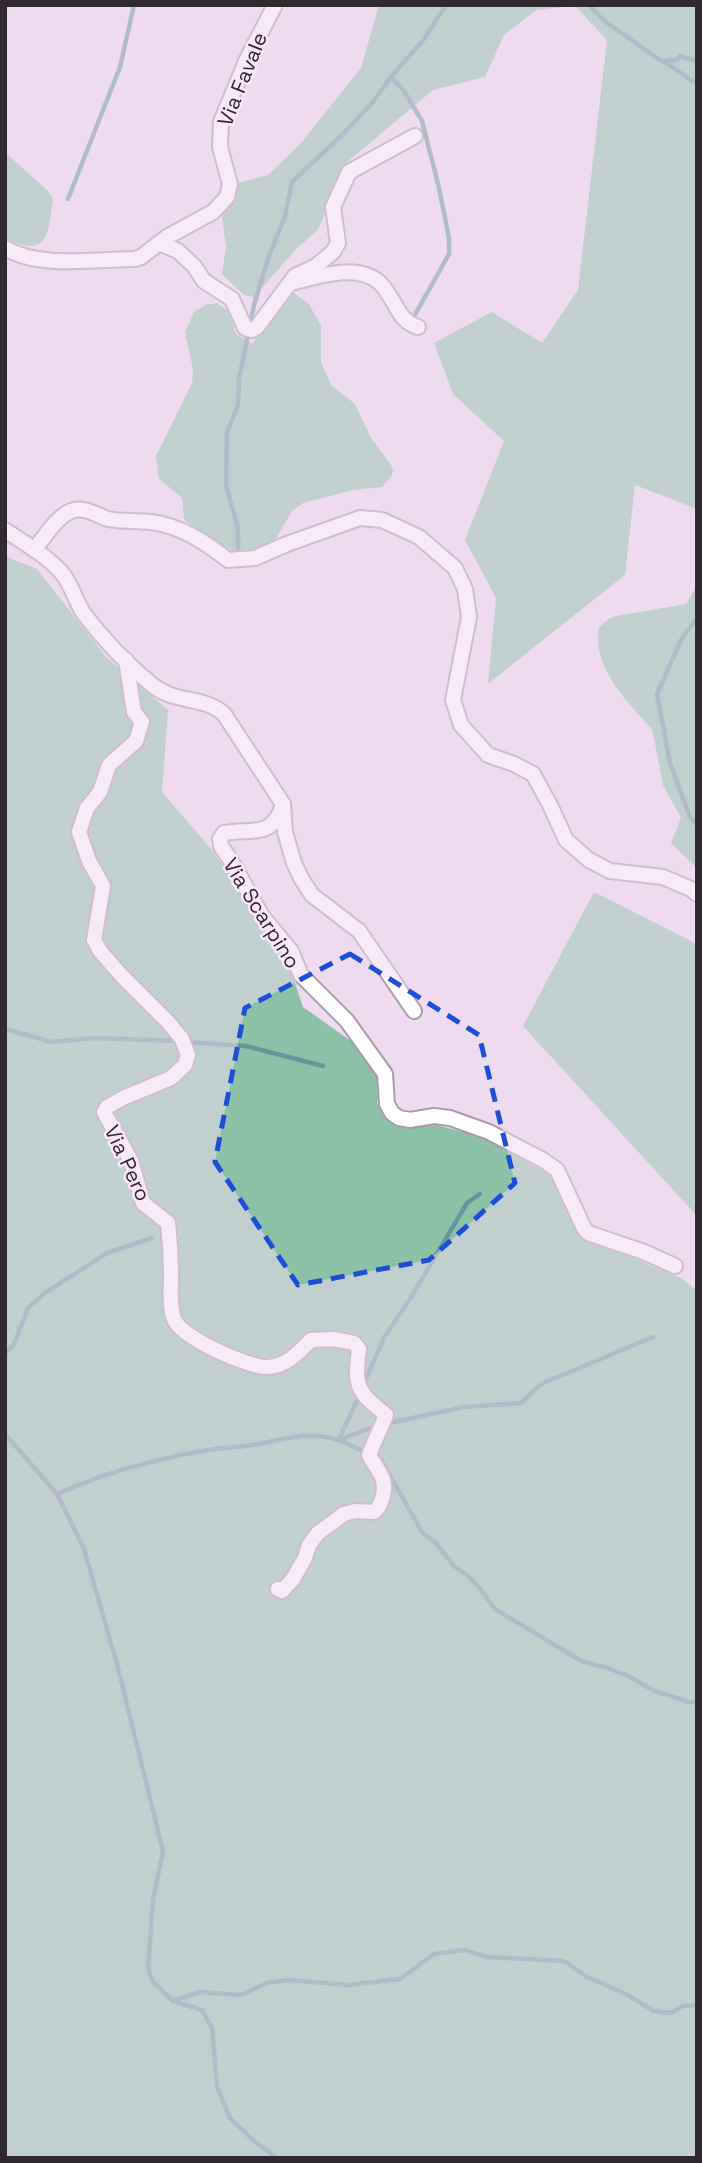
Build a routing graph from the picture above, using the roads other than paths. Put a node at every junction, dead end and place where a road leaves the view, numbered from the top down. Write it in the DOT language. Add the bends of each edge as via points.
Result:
graph roads {
  1 [pos="275,5"];
  2 [pos="415,136"];
  3 [pos="159,243"];
  4 [pos="5,248"];
  5 [pos="288,285"];
  6 [pos="418,327"];
  7 [pos="5,530"];
  8 [pos="34,550"];
  9 [pos="126,660"];
  10 [pos="283,804"];
  11 [pos="697,894"];
  12 [pos="414,1011"];
  13 [pos="675,1266"];
  14 [pos="278,1589"];
  1 -- 3 [label="street, Via Favale" via="221,122 220,147 230,184 227,197 213,212"];
  2 -- 5 [label="street" via="349,172 332,207 338,243 325,261 295,276"];
  3 -- 4 [label="street, Via Favale" via="135,259 43,261"];
  3 -- 5 [label="street" via="178,251 204,281 232,299 245,328 257,327"];
  5 -- 6 [label="street" via="341,273 367,275 381,283 402,318"];
  7 -- 8 [label="street"];
  8 -- 9 [label="street" via="64,575 82,611"];
  8 -- 11 [label="street" via="59,519 77,510 175,527 229,560 255,558 360,518 382,520 418,537 455,568 465,589 469,617 453,700 461,725 488,755 533,774 566,840 589,859 610,871 663,877"];
  9 -- 10 [label="street" via="171,698 209,705 224,714"];
  9 -- 14 [label="street, Via Pero" via="134,712 142,722 136,741 109,765 79,832 103,886 94,940 182,1039 188,1055 186,1065 171,1078 123,1098 104,1112 131,1160 143,1203 168,1223 175,1323 199,1343 267,1367 286,1363 311,1339 354,1343 359,1349 359,1389 386,1415 369,1455 383,1477 380,1508 344,1514 318,1533 288,1587"];
  10 -- 12 [label="street" via="285,832 301,878 312,895 359,931"];
  10 -- 13 [label="street, Via Scarpino" via="279,817 267,828 224,833 221,846 262,916 291,951 301,975 347,1021 385,1074 392,1113 410,1120 450,1118 543,1160 557,1170 588,1233"];
}
